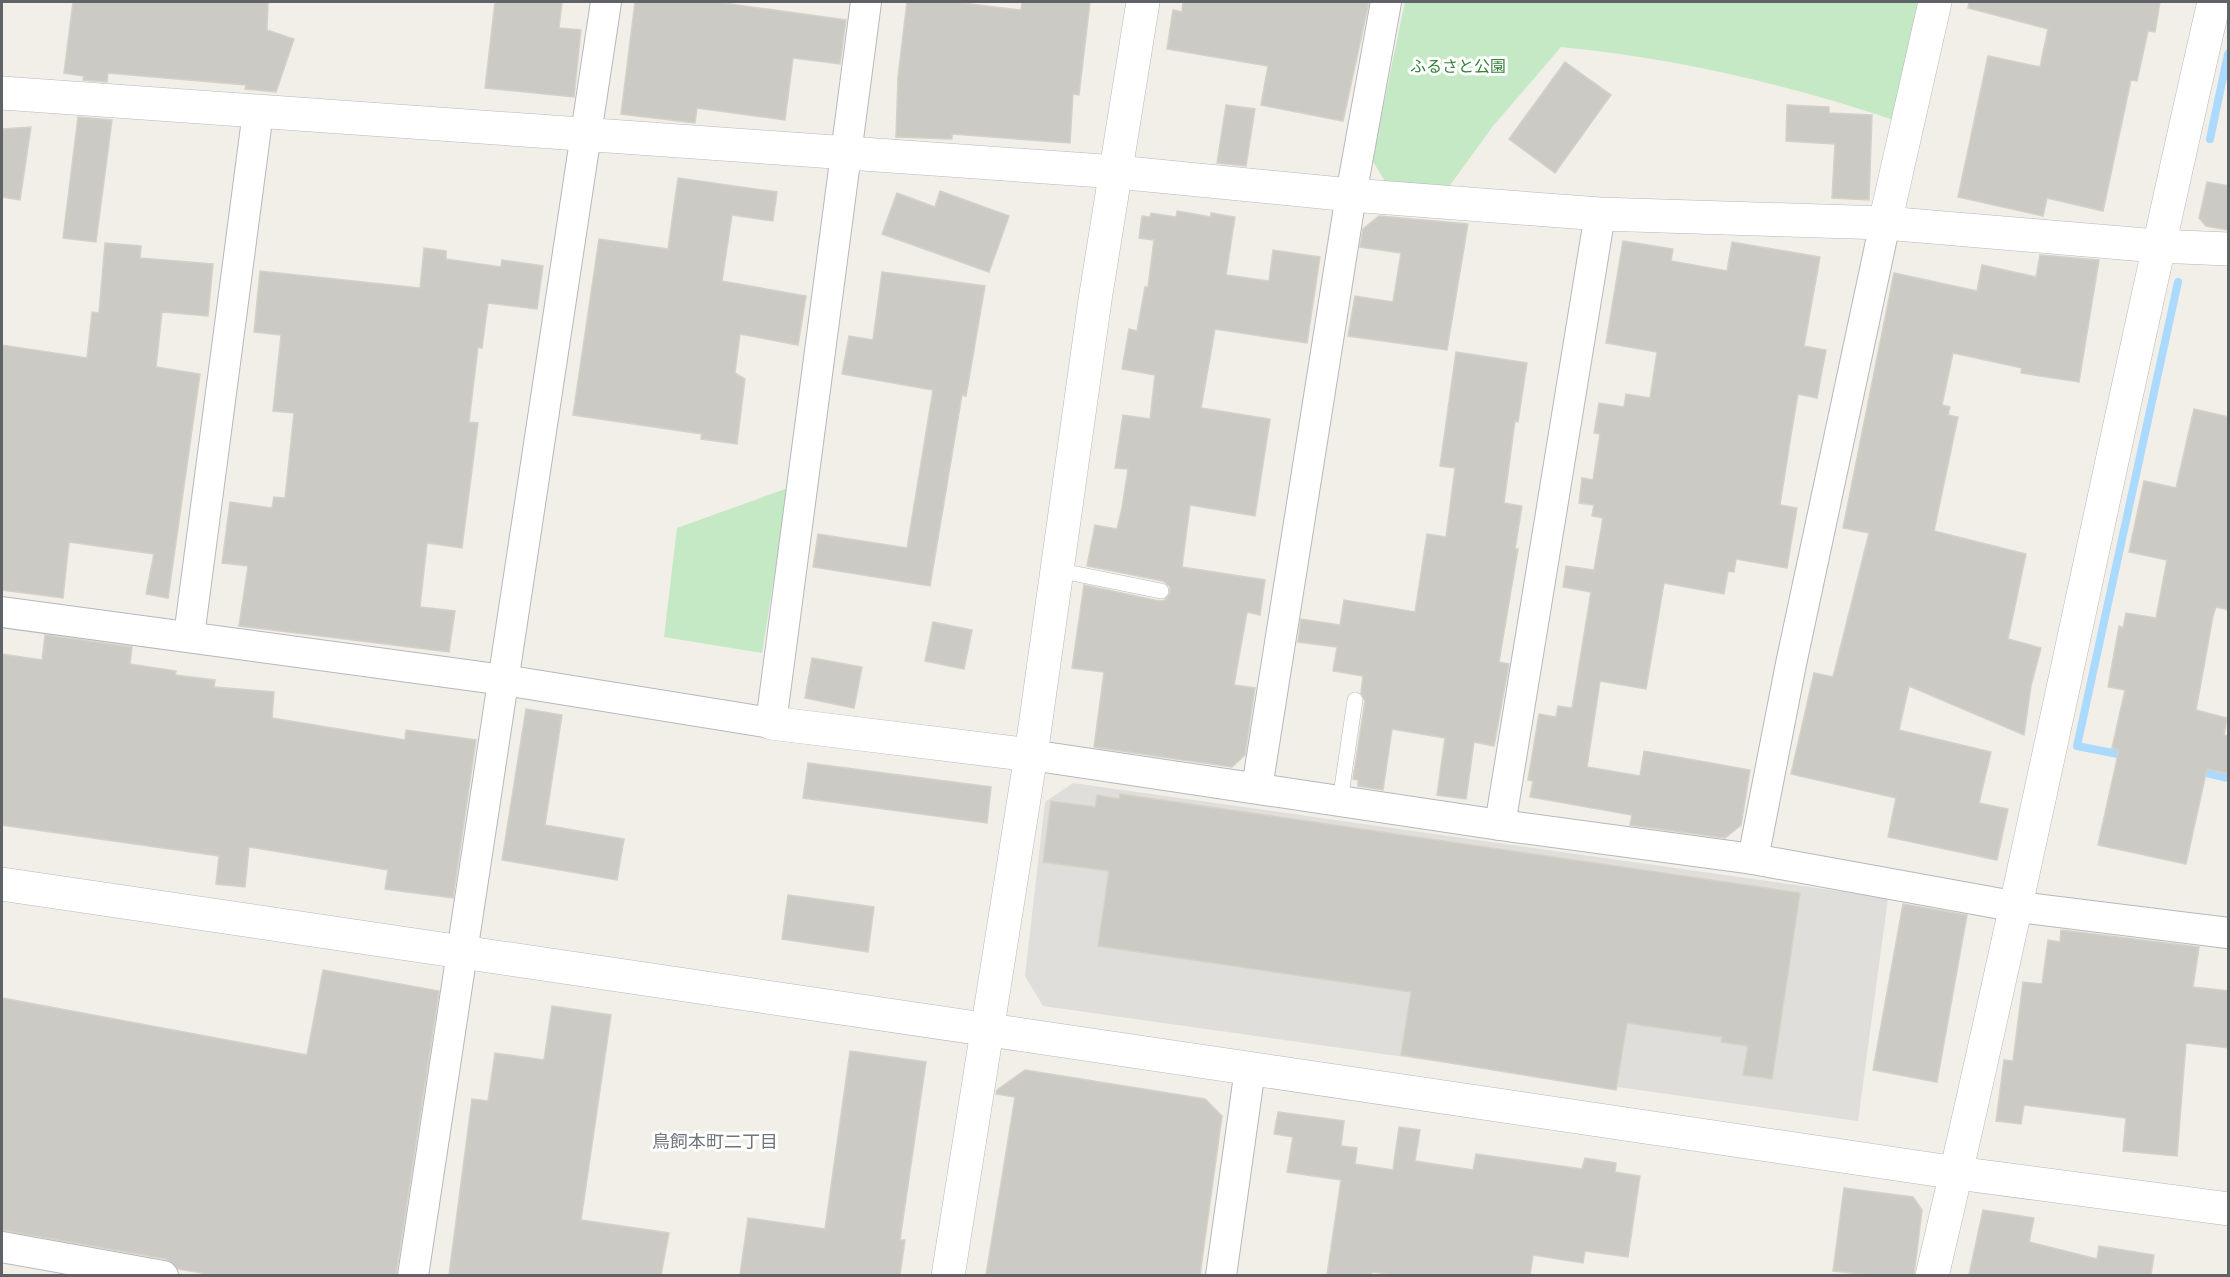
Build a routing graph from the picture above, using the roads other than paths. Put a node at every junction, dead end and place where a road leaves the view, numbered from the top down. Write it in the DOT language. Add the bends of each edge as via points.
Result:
graph roads {
  1 [pos="606,2"];
  2 [pos="866,2"];
  3 [pos="1143,2"];
  4 [pos="1386,2"];
  5 [pos="1935,2"];
  6 [pos="2214,2"];
  7 [pos="2,93"];
  8 [pos="258,112"];
  9 [pos="586,135"];
  10 [pos="845,153"];
  11 [pos="1117,172"];
  12 [pos="1351,195"];
  13 [pos="1599,214"];
  14 [pos="1885,223"];
  15 [pos="2157,246"];
  16 [pos="2229,249"];
  17 [pos="1057,570"];
  18 [pos="1161,591"];
  19 [pos="2,612"];
  20 [pos="189,636"];
  21 [pos="504,680"];
  22 [pos="1355,700"];
  23 [pos="771,723"];
  24 [pos="1031,754"];
  25 [pos="1257,788"];
  26 [pos="1340,801"];
  27 [pos="1500,825"];
  28 [pos="1753,859"];
  29 [pos="2,884"];
  30 [pos="2018,907"];
  31 [pos="2229,933"];
  32 [pos="463,952"];
  33 [pos="988,1030"];
  34 [pos="1250,1069"];
  35 [pos="1957,1173"];
  36 [pos="2229,1209"];
  37 [pos="2,1247"];
  38 [pos="163,1275"];
  39 [pos="413,1275"];
  40 [pos="948,1275"];
  41 [pos="1221,1275"];
  42 [pos="1932,1275"];
  1 -- 9 [label="street"];
  2 -- 10 [label="street"];
  3 -- 11 [label="street"];
  4 -- 12 [label="street"];
  5 -- 14 [label="street"];
  6 -- 15 [label="street"];
  7 -- 8 [label="street"];
  8 -- 9 [label="street"];
  8 -- 20 [label="street"];
  9 -- 10 [label="street"];
  9 -- 21 [label="street"];
  10 -- 11 [label="street"];
  10 -- 23 [label="street"];
  11 -- 12 [label="street"];
  11 -- 17 [label="street"];
  12 -- 13 [label="street"];
  12 -- 25 [label="street"];
  13 -- 14 [label="street"];
  13 -- 27 [label="street"];
  14 -- 15 [label="street"];
  14 -- 28 [label="street"];
  15 -- 16 [label="street"];
  15 -- 30 [label="street"];
  17 -- 18 [label="lane"];
  17 -- 24 [label="street"];
  19 -- 20 [label="street"];
  20 -- 21 [label="street"];
  21 -- 23 [label="street"];
  21 -- 32 [label="street"];
  22 -- 26 [label="lane"];
  23 -- 24 [label="street"];
  24 -- 25 [label="street"];
  24 -- 33 [label="street"];
  25 -- 26 [label="street"];
  26 -- 27 [label="street"];
  27 -- 28 [label="street"];
  28 -- 30 [label="street"];
  29 -- 32 [label="street"];
  30 -- 31 [label="street"];
  30 -- 35 [label="street"];
  32 -- 33 [label="street"];
  32 -- 39 [label="street"];
  33 -- 34 [label="street"];
  33 -- 40 [label="street"];
  34 -- 35 [label="street"];
  34 -- 41 [label="street"];
  35 -- 36 [label="street"];
  35 -- 42 [label="street"];
  37 -- 38 [label="street"];
}
